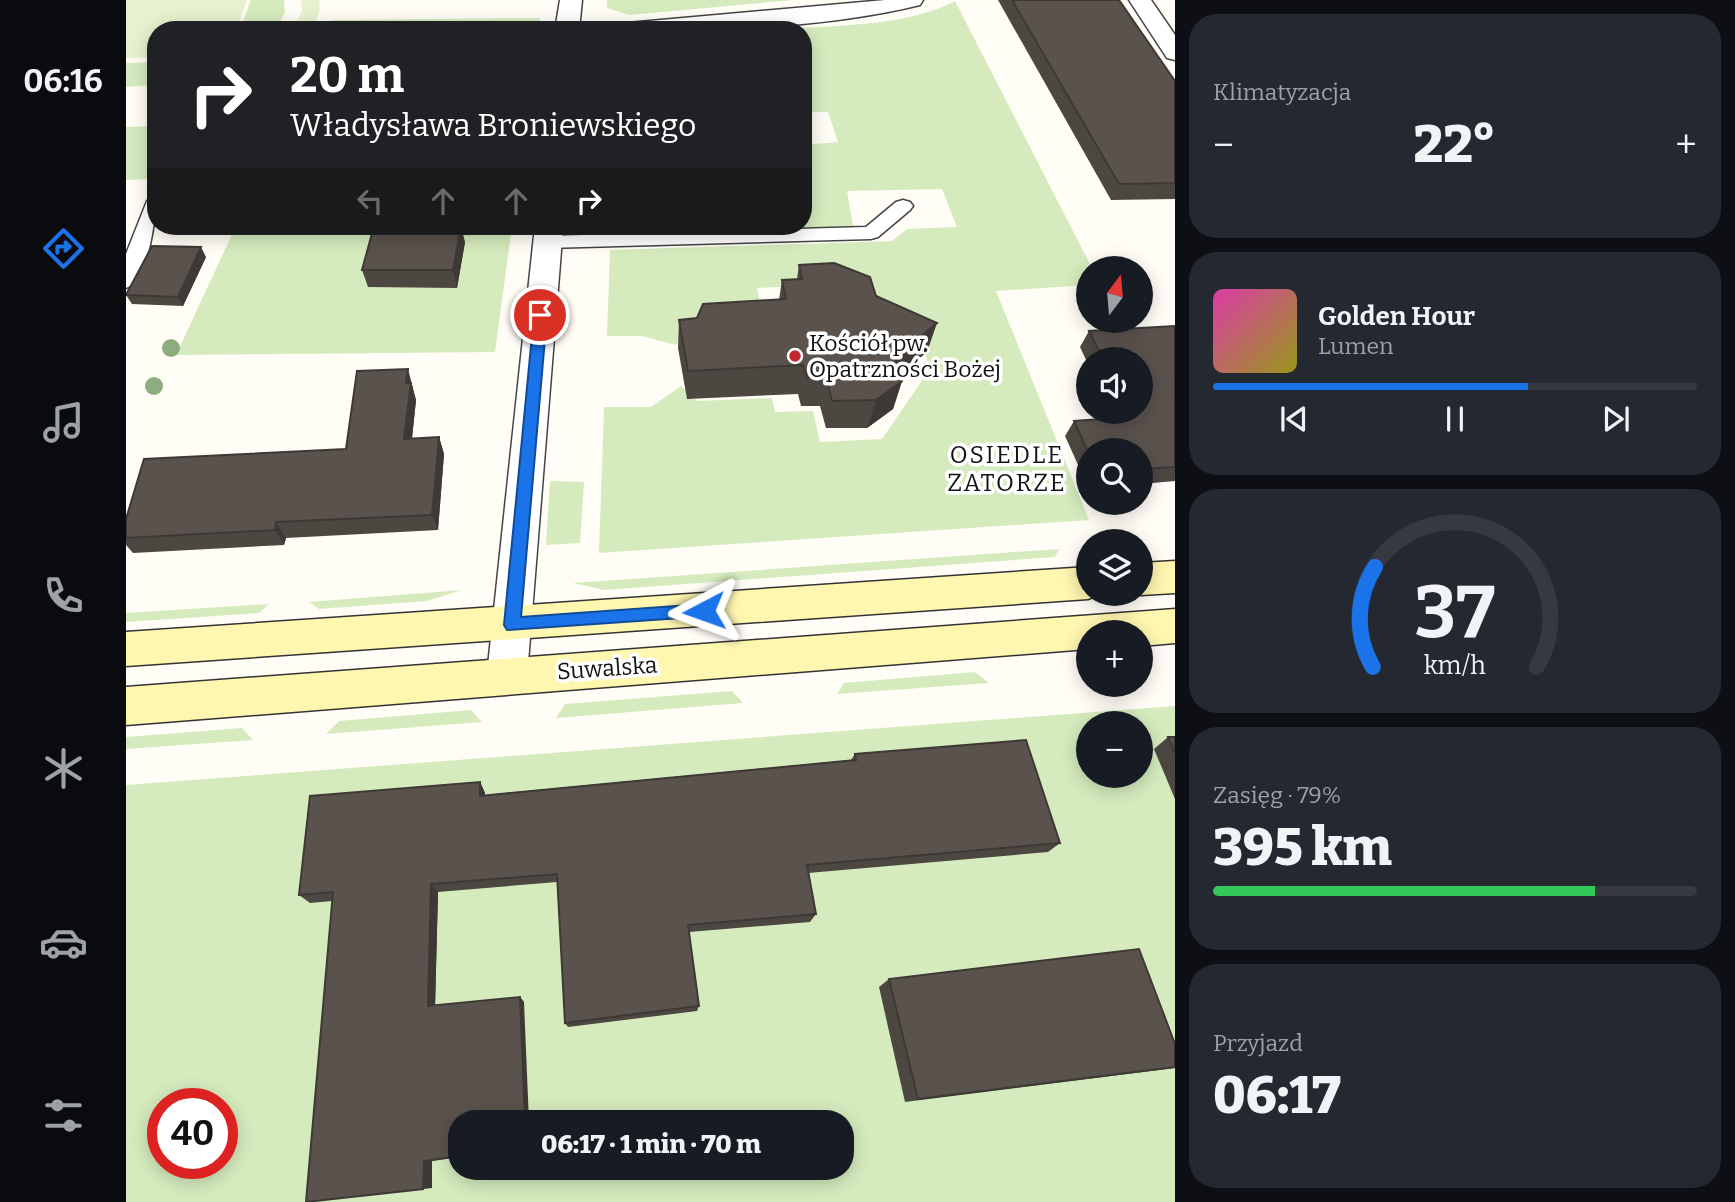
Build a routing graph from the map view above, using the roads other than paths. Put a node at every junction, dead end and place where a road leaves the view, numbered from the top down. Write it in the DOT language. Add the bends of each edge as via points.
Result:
graph roads {
  1 [pos="570,0"];
  2 [pos="912,0"];
  3 [pos="1140,0"];
  4 [pos="568,21"];
  5 [pos="730,21"];
  6 [pos="1175,53"];
  7 [pos="903,206"];
  8 [pos="147,225"];
  9 [pos="812,233"];
  10 [pos="548,235"];
  11 [pos="126,281"];
  12 [pos="1175,577"];
  13 [pos="1153,578"];
  14 [pos="1076,584"];
  15 [pos="512,625"];
  16 [pos="1175,626"];
  17 [pos="1153,628"];
  18 [pos="1076,633"];
  19 [pos="126,649"];
  20 [pos="508,675"];
  21 [pos="126,706"];
  1 -- 4 [label="street"];
  2 -- 5 [label="street" via="880,8"];
  3 -- 6 [label="street"];
  7 -- 9 [label="lane" via="872,233"];
  8 -- 11 [label="lane"];
  10 -- 15 [label="street"];
  12 -- 13 [label="street"];
  14 -- 15 [label="street"];
  15 -- 19 [label="street"];
  15 -- 20 [label="street"];
  16 -- 17 [label="street"];
  18 -- 20 [label="street, Suwalska"];
  20 -- 21 [label="street, Suwalska"];
}
